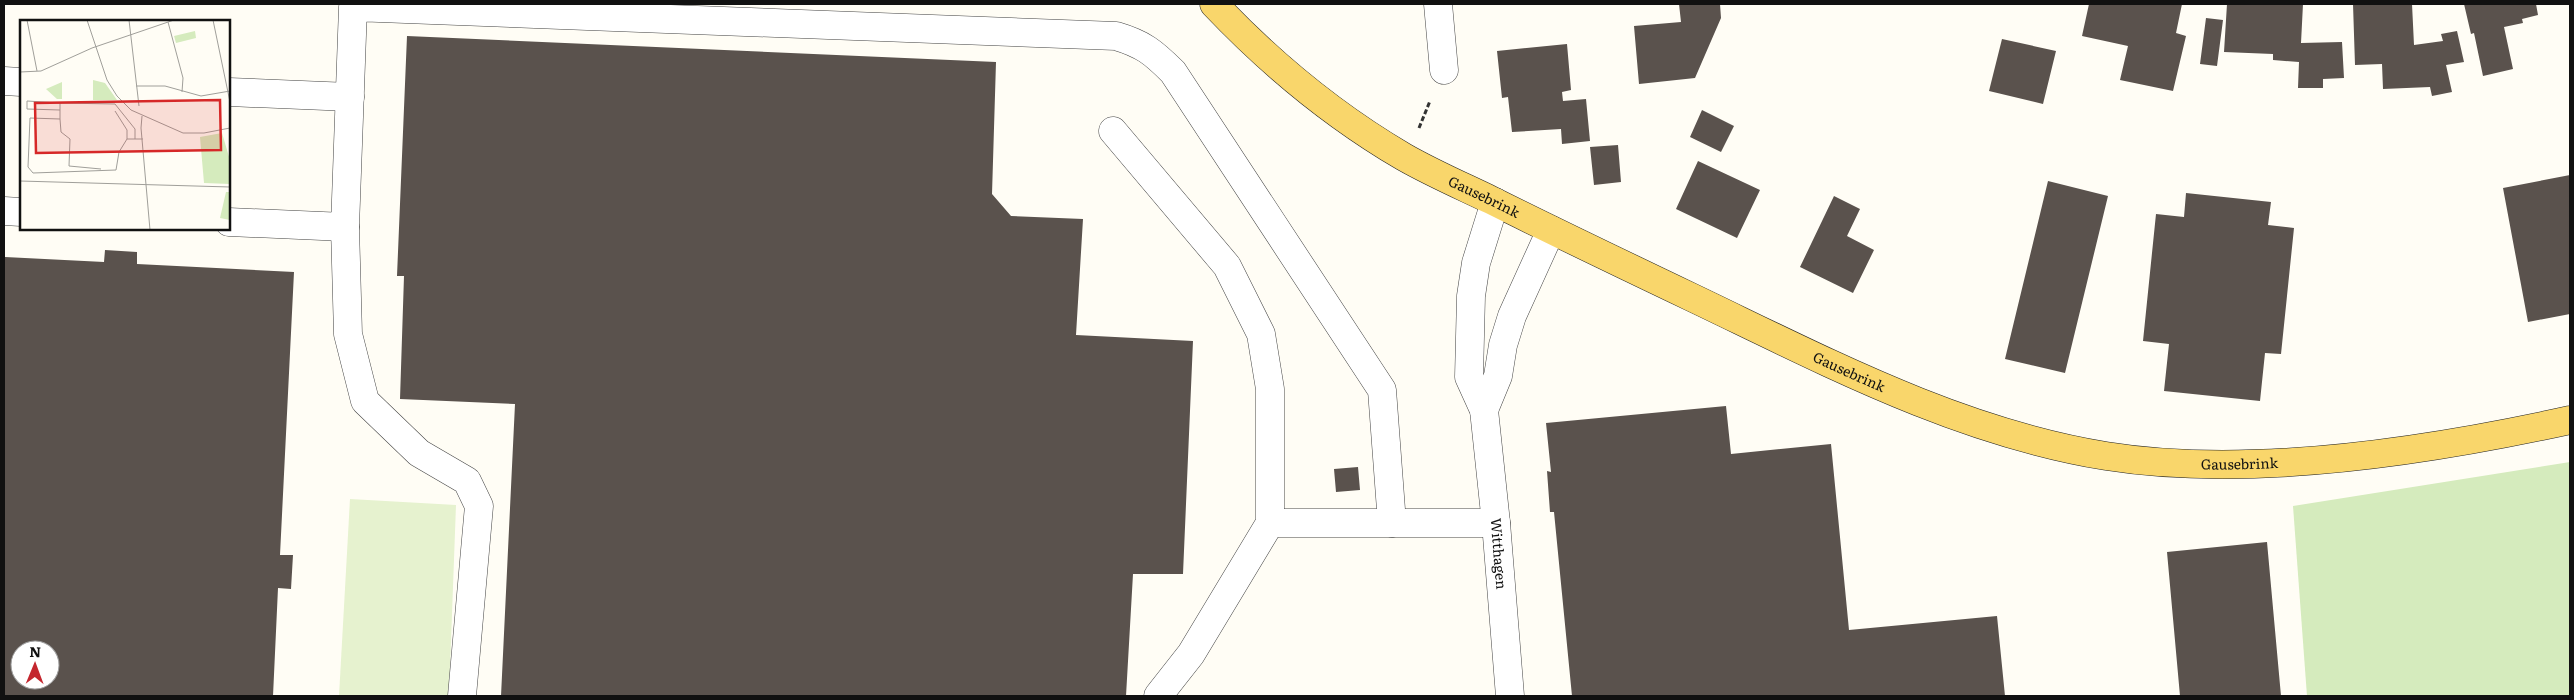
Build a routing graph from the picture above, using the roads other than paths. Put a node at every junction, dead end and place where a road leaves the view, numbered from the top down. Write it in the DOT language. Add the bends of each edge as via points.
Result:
graph roads {
  1 [pos="1214,4"];
  2 [pos="1438,4"];
  3 [pos="352,5"];
  4 [pos="1444,70"];
  5 [pos="4,81"];
  6 [pos="20,82"];
  7 [pos="230,92"];
  8 [pos="350,97"];
  9 [pos="1113,131"];
  10 [pos="1495,202"];
  11 [pos="4,211"];
  12 [pos="20,212"];
  13 [pos="230,222"];
  14 [pos="345,227"];
  15 [pos="1551,230"];
  16 [pos="1484,410"];
  17 [pos="2570,420"];
  18 [pos="1270,523"];
  19 [pos="1392,523"];
  20 [pos="1496,523"];
  21 [pos="462,696"];
  22 [pos="1158,696"];
  23 [pos="1510,696"];
  1 -- 10 [label="main road, Gausebrink" via="1272,60 1336,112 1406,158"];
  2 -- 4 [label="street"];
  3 -- 8 [label="street"];
  3 -- 19 [label="street" via="1116,36 1139,43 1172,72 1382,390"];
  5 -- 6 [label="street"];
  7 -- 8 [label="street"];
  8 -- 14 [label="street"];
  9 -- 18 [label="street" via="1227,266 1261,334 1270,389"];
  10 -- 15 [label="main road, Gausebrink"];
  10 -- 16 [label="street, Witthagen" via="1476,263 1468,341 1469,376"];
  11 -- 12 [label="street"];
  13 -- 14 [label="street"];
  14 -- 21 [label="street" via="348,334 365,401 419,453 467,481 479,506"];
  15 -- 16 [label="street, Witthagen" via="1512,316 1498,376"];
  15 -- 17 [label="main road, Gausebrink" via="1920,404 2003,432 2107,456 2213,463 2286,461 2424,446"];
  16 -- 20 [label="street, Witthagen"];
  18 -- 19 [label="street"];
  18 -- 22 [label="street" via="1191,654"];
  19 -- 20 [label="street"];
  20 -- 23 [label="street, Witthagen"];
}
